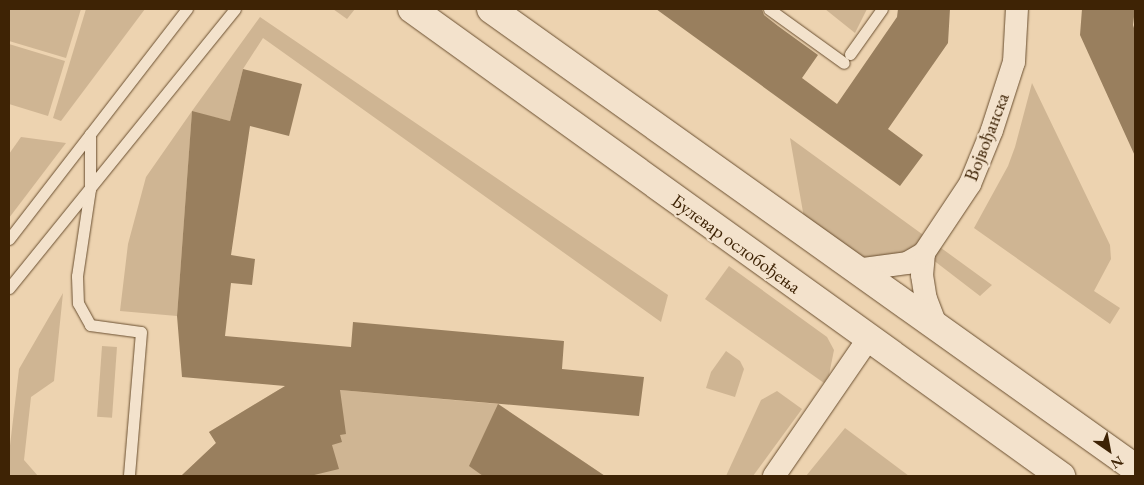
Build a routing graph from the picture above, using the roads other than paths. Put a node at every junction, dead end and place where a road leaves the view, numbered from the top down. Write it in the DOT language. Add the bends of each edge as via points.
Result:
graph roads {
  1 [pos="187,9"];
  2 [pos="235,9"];
  3 [pos="412,9"];
  4 [pos="491,9"];
  5 [pos="769,9"];
  6 [pos="882,9"];
  7 [pos="1018,9"];
  8 [pos="90,134"];
  9 [pos="90,189"];
  10 [pos="9,239"];
  11 [pos="924,253"];
  12 [pos="856,270"];
  13 [pos="9,288"];
  14 [pos="937,328"];
  15 [pos="868,339"];
  16 [pos="1135,468"];
  17 [pos="129,476"];
  18 [pos="774,476"];
  19 [pos="1061,476"];
  1 -- 8 [label="lane"];
  2 -- 9 [label="lane"];
  3 -- 15 [label="main road, Булевар ослобођења"];
  4 -- 12 [label="main road"];
  5 -- 6 [label="lane" via="847,59"];
  7 -- 11 [label="street, Војвођанска" via="1014,62 992,130 970,184"];
  8 -- 9 [label="lane"];
  8 -- 10 [label="lane"];
  9 -- 13 [label="lane"];
  9 -- 17 [label="lane" via="77,276 78,303 90,325 142,332"];
  11 -- 12 [label="street" via="907,263"];
  11 -- 14 [label="street" via="922,275 926,299"];
  12 -- 14 [label="main road"];
  14 -- 16 [label="main road"];
  15 -- 18 [label="street"];
  15 -- 19 [label="main road, Булевар ослобођења"];
}
